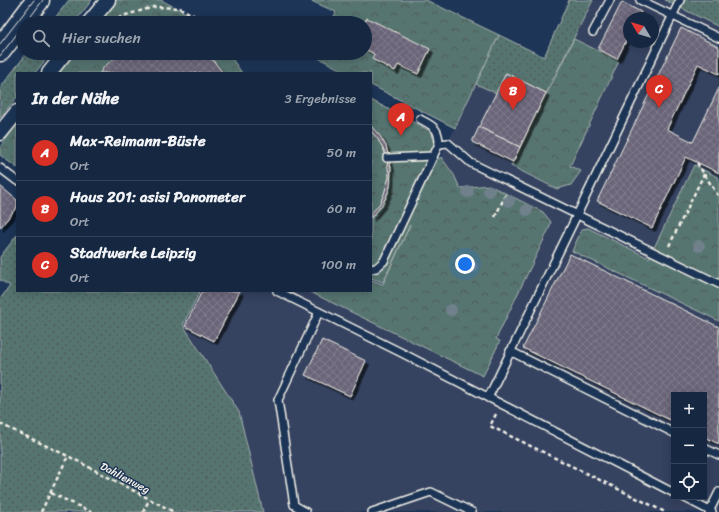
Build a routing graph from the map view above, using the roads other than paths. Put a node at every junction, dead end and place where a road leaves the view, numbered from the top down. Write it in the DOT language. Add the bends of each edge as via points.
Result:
graph roads {
  1 [pos="38,0"];
  2 [pos="108,0"];
  3 [pos="610,0"];
  4 [pos="640,0"];
  5 [pos="680,0"];
  6 [pos="673,15"];
  7 [pos="26,16"];
  8 [pos="95,16"];
  9 [pos="16,29"];
  10 [pos="593,32"];
  11 [pos="719,38"];
  12 [pos="0,50"];
  13 [pos="59,60"];
  14 [pos="50,72"];
  15 [pos="16,113"];
  16 [pos="420,119"];
  17 [pos="0,133"];
  18 [pos="439,144"];
  19 [pos="433,156"];
  20 [pos="387,158"];
  21 [pos="0,168"];
  22 [pos="16,180"];
  23 [pos="577,215"];
  24 [pos="372,269"];
  25 [pos="719,284"];
  26 [pos="279,292"];
  27 [pos="319,312"];
  28 [pos="510,352"];
  29 [pos="488,398"];
  30 [pos="671,432"];
  31 [pos="707,449"];
  32 [pos="719,455"];
  33 [pos="671,490"];
  34 [pos="719,492"];
  35 [pos="688,500"];
  36 [pos="306,512"];
  37 [pos="372,512"];
  38 [pos="472,512"];
  39 [pos="710,512"];
  1 -- 7 [label="main road"];
  2 -- 8 [label="street"];
  3 -- 10 [label="lane"];
  4 -- 6 [label="lane"];
  5 -- 6 [label="lane"];
  6 -- 11 [label="lane"];
  6 -- 23 [label="lane"];
  9 -- 12 [label="main road"];
  13 -- 14 [label="street"];
  15 -- 17 [label="street"];
  16 -- 18 [label="lane" via="436,129"];
  18 -- 19 [label="lane"];
  18 -- 23 [label="lane" via="448,143 471,163"];
  19 -- 20 [label="lane"];
  19 -- 24 [label="lane" via="384,261"];
  21 -- 22 [label="lane"];
  23 -- 25 [label="lane"];
  23 -- 28 [label="lane"];
  26 -- 27 [label="lane"];
  27 -- 29 [label="lane"];
  27 -- 36 [label="lane" via="278,400 294,505"];
  28 -- 29 [label="lane"];
  28 -- 30 [label="lane"];
  29 -- 33 [label="lane"];
  31 -- 32 [label="lane"];
  34 -- 39 [label="lane"];
  35 -- 39 [label="lane"];
  37 -- 38 [label="lane" via="431,492"];
}
